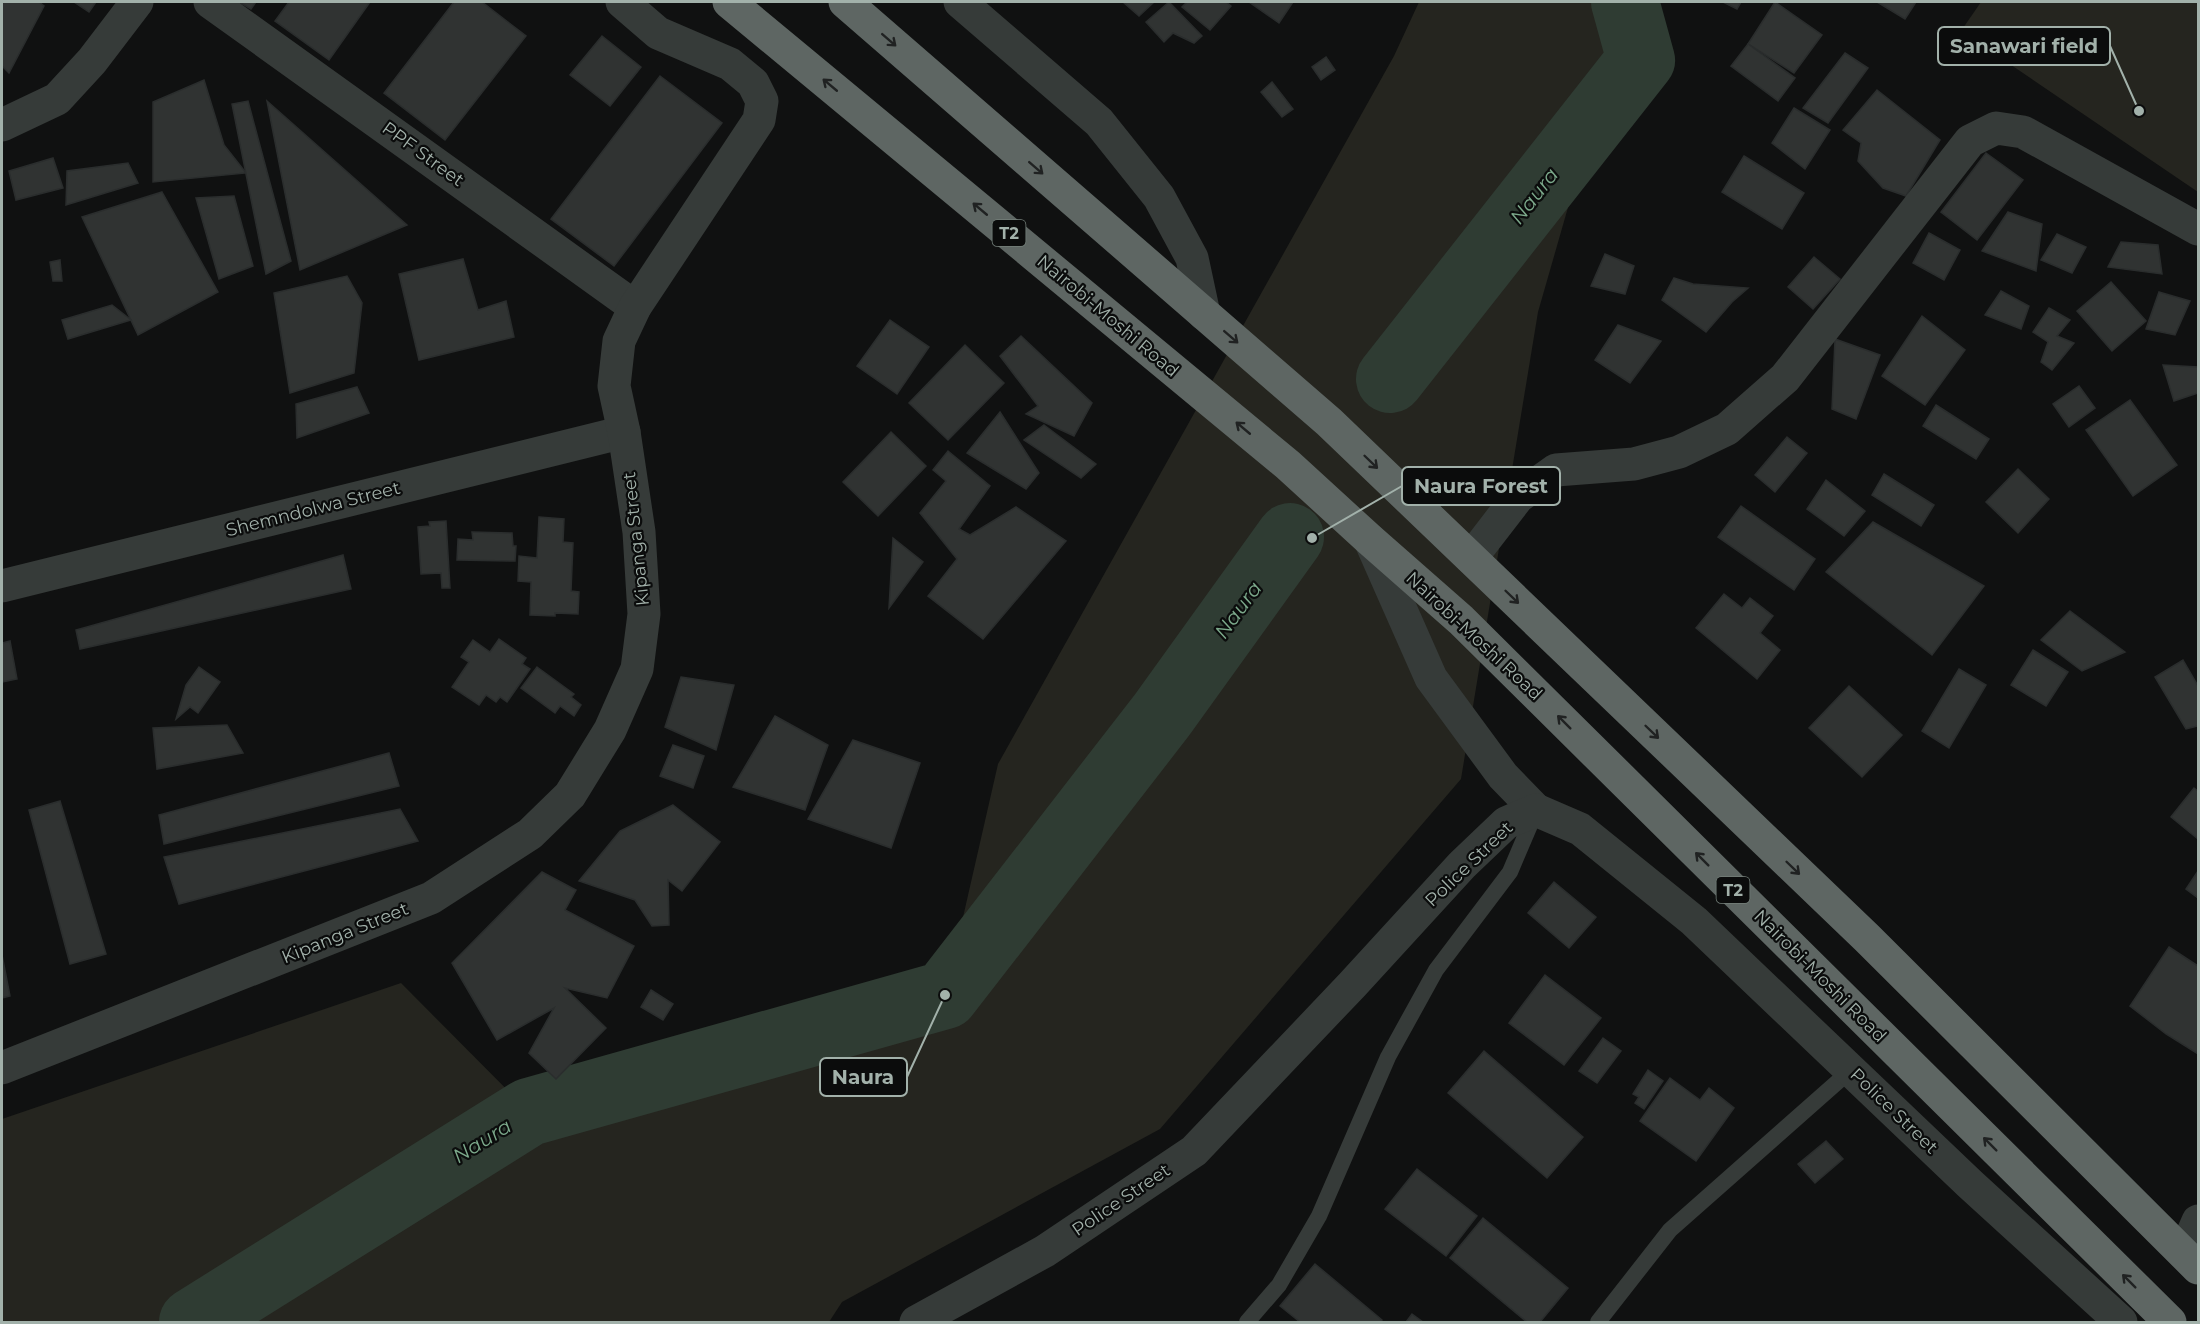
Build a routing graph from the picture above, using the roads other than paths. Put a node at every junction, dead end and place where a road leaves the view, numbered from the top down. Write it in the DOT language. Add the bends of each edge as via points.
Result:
graph roads {
  1 [pos="137,2"];
  2 [pos="210,2"];
  3 [pos="622,2"];
  4 [pos="729,2"];
  5 [pos="845,2"];
  6 [pos="960,2"];
  7 [pos="2,125"];
  8 [pos="2199,229"];
  9 [pos="635,307"];
  10 [pos="1204,314"];
  11 [pos="624,432"];
  12 [pos="1370,540"];
  13 [pos="1471,558"];
  14 [pos="2,586"];
  15 [pos="1536,810"];
  16 [pos="2,1068"];
  17 [pos="1851,1070"];
  18 [pos="2199,1221"];
  19 [pos="2191,1261"];
  20 [pos="916,1323"];
  21 [pos="1247,1323"];
  22 [pos="1598,1323"];
  23 [pos="2121,1323"];
  24 [pos="2170,1323"];
  1 -- 7 [label="street" via="57,99"];
  2 -- 9 [label="street, PPF Street"];
  3 -- 9 [label="street, Kipanga Street" via="658,33 730,64 753,83 762,101 759,120"];
  12 -- 4 [label="highway, Nairobi-Moshi Road / T2, one-way" via="1288,465"];
  5 -- 10 [label="highway, one-way"];
  6 -- 10 [label="street" via="1099,122 1159,196 1192,258"];
  8 -- 13 [label="street" via="2023,132 1995,128 1970,141 1785,378 1727,429 1678,452 1634,464 1556,470 1518,497"];
  9 -- 11 [label="street, Kipanga Street" via="619,341 614,386"];
  10 -- 13 [label="highway, one-way" via="1329,422"];
  11 -- 14 [label="street, Shemndolwa Street"];
  11 -- 16 [label="street, Kipanga Street" via="639,532 644,615 637,669 610,730 570,795 530,834 431,898"];
  12 -- 15 [label="street" via="1431,678 1503,777"];
  24 -- 12 [label="highway, Nairobi-Moshi Road / T2, one-way" via="1461,620"];
  13 -- 19 [label="highway, one-way" via="1867,938"];
  15 -- 17 [label="street, Police Street" via="1580,829 1694,921"];
  15 -- 20 [label="street, Police Street" via="1506,823 1462,865 1194,1151 1045,1251"];
  15 -- 21 [label="lane" via="1510,872 1436,970 1388,1057 1319,1216 1279,1285"];
  17 -- 22 [label="lane" via="1670,1230"];
  17 -- 23 [label="street, Police Street"];
  18 -- 19 [label="street"];
}
